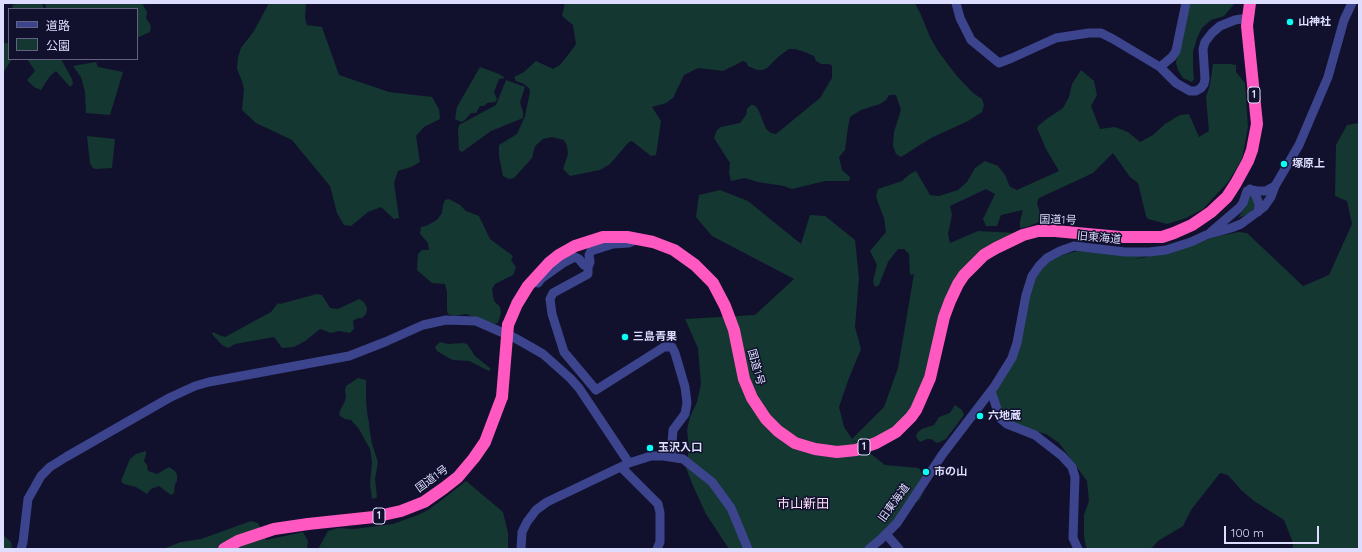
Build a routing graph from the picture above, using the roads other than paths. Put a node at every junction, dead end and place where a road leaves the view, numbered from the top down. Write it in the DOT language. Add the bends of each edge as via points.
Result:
graph roads {
  1 [pos="956,3"];
  2 [pos="1186,3"];
  3 [pos="1250,3"];
  4 [pos="1352,3"];
  5 [pos="1247,18"];
  6 [pos="1160,67"];
  7 [pos="1275,186"];
  8 [pos="1244,188"];
  9 [pos="1258,212"];
  10 [pos="1232,215"];
  11 [pos="1241,224"];
  12 [pos="1206,235"];
  13 [pos="638,238"];
  14 [pos="588,267"];
  15 [pos="517,304"];
  16 [pos="991,391"];
  17 [pos="671,456"];
  18 [pos="625,465"];
  19 [pos="886,534"];
  20 [pos="20,549"];
  21 [pos="224,549"];
  22 [pos="521,549"];
  23 [pos="657,549"];
  24 [pos="748,549"];
  25 [pos="869,549"];
  26 [pos="899,549"];
  27 [pos="1078,549"];
  1 -- 6 [label="street" via="971,40 999,63 1056,38 1094,33 1107,35"];
  2 -- 6 [label="street" via="1176,51 1168,62"];
  3 -- 5 [label="highway, 国道1号 / 1"];
  4 -- 7 [label="street, 旧東海道" via="1344,20 1328,77 1293,157"];
  5 -- 6 [label="street" via="1220,26 1205,42 1205,79 1201,88 1196,91 1185,89 1176,83"];
  5 -- 8 [label="highway, 国道1号 / 1" via="1257,124"];
  7 -- 8 [label="street" via="1266,191"];
  7 -- 9 [label="street, 旧東海道" via="1271,197"];
  8 -- 9 [label="street" via="1258,202"];
  8 -- 10 [label="street" via="1243,204"];
  8 -- 13 [label="highway, 国道1号 / 1" via="1227,197 1192,225 1162,237 1120,237 1038,231 1023,235 984,255 964,275 950,301 930,378 922,399 911,417 896,432 876,443 856,450 837,452 795,443 766,419 744,380 734,330 713,284 695,265 674,250"];
  9 -- 11 [label="street, 旧東海道"];
  10 -- 11 [label="street" via="1232,222"];
  10 -- 12 [label="street"];
  11 -- 12 [label="street, 旧東海道"];
  12 -- 16 [label="street, 旧東海道" via="1166,250 1125,252 1074,246 1060,250 1047,258 1032,276 1012,358"];
  13 -- 14 [label="street" via="629,243 613,244 591,251"];
  13 -- 15 [label="highway, 国道1号 / 1" via="603,238 575,246 549,263 528,286"];
  14 -- 15 [label="street" via="579,258 574,257 542,278"];
  14 -- 17 [label="street" via="588,274 553,293 550,299 564,352 596,390 664,347 672,347 685,387 687,403 685,414 673,430"];
  15 -- 21 [label="highway, 国道1号 / 1, bridge" via="508,325 502,397 485,442 458,477 424,502 401,510 374,517 308,524 260,533"];
  16 -- 19 [label="street, 旧東海道" via="942,454 897,523"];
  16 -- 27 [label="street" via="1000,418 1007,424 1035,435 1072,467 1075,477 1073,538"];
  17 -- 18 [label="street" via="651,456"];
  17 -- 24 [label="street" via="683,459 712,482 731,508"];
  18 -- 20 [label="street" via="578,388 542,354 515,338 476,321 446,320 423,325 349,356 209,382 169,398 66,457 41,476 28,499"];
  18 -- 22 [label="street" via="547,502 536,510 522,532"];
  18 -- 23 [label="street" via="658,504 660,542"];
  19 -- 25 [label="street, 旧東海道"];
  19 -- 26 [label="street"];
}
